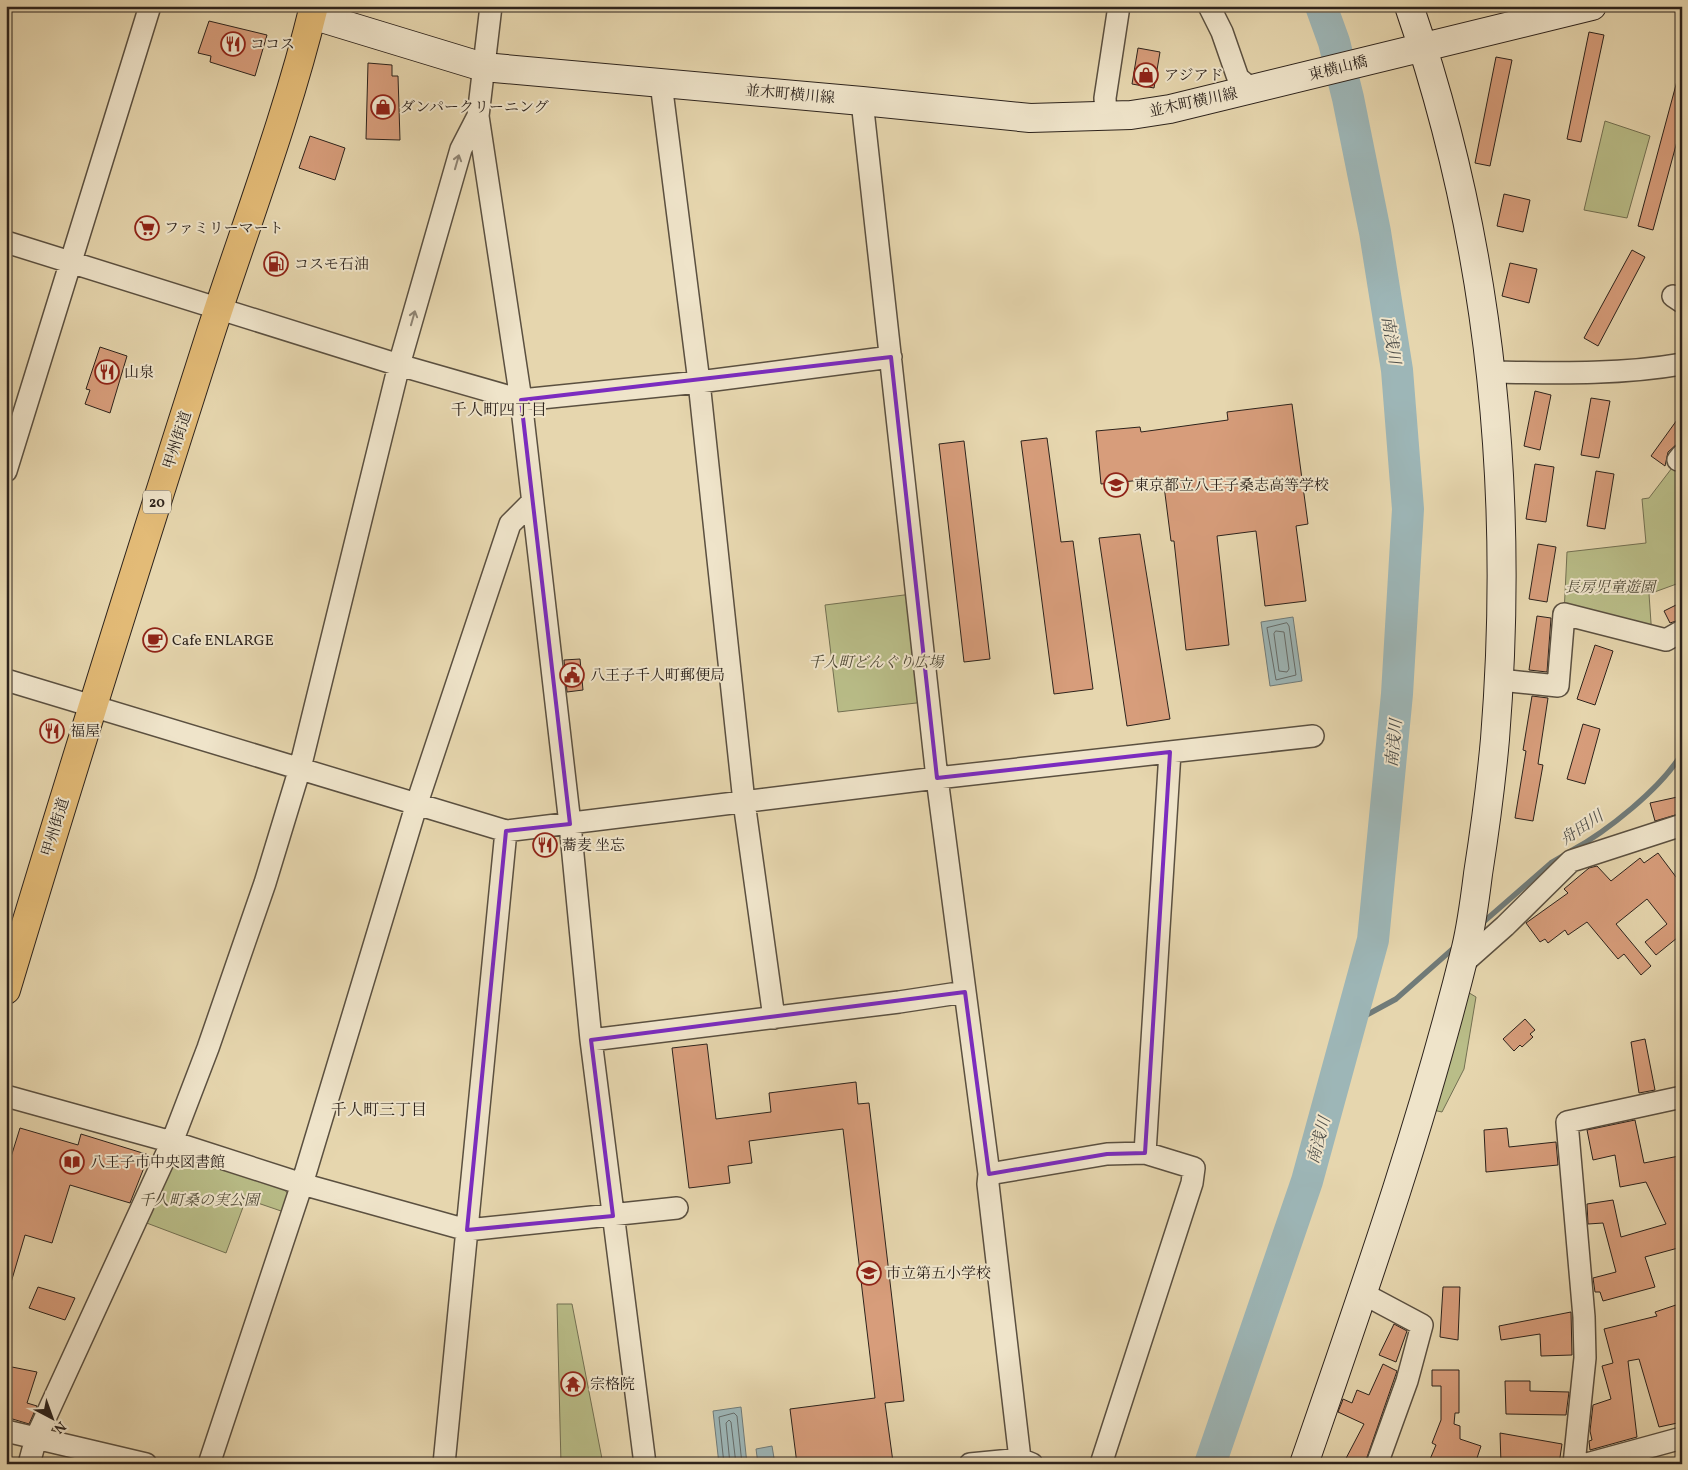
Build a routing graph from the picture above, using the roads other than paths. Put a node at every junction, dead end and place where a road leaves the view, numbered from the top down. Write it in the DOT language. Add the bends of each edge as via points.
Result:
graph roads {
  1 [pos="150,6"];
  2 [pos="491,6"];
  3 [pos="1119,6"];
  4 [pos="1209,6"];
  5 [pos="1409,6"];
  6 [pos="1592,6"];
  7 [pos="313,11"];
  8 [pos="1413,49"];
  9 [pos="483,67"];
  10 [pos="661,83"];
  11 [pos="1263,87"];
  12 [pos="862,101"];
  13 [pos="478,116"];
  14 [pos="1106,116"];
  15 [pos="6,242"];
  16 [pos="72,263"];
  17 [pos="219,308"];
  18 [pos="890,357"];
  19 [pos="1682,364"];
  20 [pos="400,365"];
  21 [pos="1492,372"];
  22 [pos="699,382"];
  23 [pos="521,400"];
  24 [pos="6,471"];
  25 [pos="531,503"];
  26 [pos="1682,631"];
  27 [pos="6,680"];
  28 [pos="1500,680"];
  29 [pos="92,706"];
  30 [pos="1313,736"];
  31 [pos="1170,752"];
  32 [pos="300,768"];
  33 [pos="938,778"];
  34 [pos="744,802"];
  35 [pos="417,803"];
  36 [pos="570,824"];
  37 [pos="1682,825"];
  38 [pos="506,831"];
  39 [pos="1463,958"];
  40 [pos="6,990"];
  41 [pos="965,992"];
  42 [pos="774,1018"];
  43 [pos="591,1040"];
  44 [pos="6,1096"];
  45 [pos="1682,1097"];
  46 [pos="172,1142"];
  47 [pos="1144,1153"];
  48 [pos="989,1174"];
  49 [pos="302,1184"];
  50 [pos="677,1208"];
  51 [pos="613,1216"];
  52 [pos="467,1230"];
  53 [pos="1362,1293"];
  54 [pos="6,1431"];
  55 [pos="36,1438"];
  56 [pos="1682,1438"];
  57 [pos="1650,1455"];
  58 [pos="1026,1461"];
  59 [pos="29,1464"];
  60 [pos="146,1464"];
  61 [pos="209,1464"];
  62 [pos="444,1464"];
  63 [pos="645,1464"];
  64 [pos="970,1464"];
  65 [pos="1101,1464"];
  66 [pos="1304,1464"];
  67 [pos="1377,1464"];
  68 [pos="1574,1464"];
  69 [pos="1587,1464"];
  1 -- 16 [label="street"];
  2 -- 9 [label="street"];
  3 -- 14 [label="street" via="1105,98"];
  4 -- 11 [label="street" via="1238,78"];
  5 -- 8 [label="street"];
  6 -- 8 [label="street"];
  7 -- 9 [label="street, 並木町横川線"];
  7 -- 17 [label="highway, 甲州街道 / 20" via="301,58"];
  8 -- 11 [label="street, 東横山橋"];
  8 -- 21 [label="street" via="1461,186"];
  9 -- 10 [label="street, 並木町横川線"];
  9 -- 13 [label="street"];
  10 -- 12 [label="street, 並木町横川線"];
  10 -- 22 [label="street"];
  11 -- 14 [label="street, 並木町横川線" via="1170,109"];
  12 -- 14 [label="street, 並木町横川線" via="1030,118"];
  12 -- 18 [label="street"];
  20 -- 13 [label="street, one-way" via="461,148"];
  13 -- 23 [label="street"];
  15 -- 16 [label="street"];
  16 -- 17 [label="street"];
  16 -- 24 [label="street"];
  17 -- 20 [label="street"];
  17 -- 29 [label="highway, 甲州街道 / 20"];
  18 -- 22 [label="street"];
  18 -- 33 [label="street"];
  19 -- 21 [label="street" via="1640,371"];
  20 -- 23 [label="street"];
  20 -- 32 [label="street"];
  21 -- 28 [label="street" via="1503,527"];
  22 -- 23 [label="street"];
  22 -- 34 [label="street"];
  23 -- 25 [label="street"];
  25 -- 35 [label="street" via="510,524"];
  25 -- 36 [label="street"];
  26 -- 28 [label="street" via="1666,640 1564,614 1558,686"];
  27 -- 29 [label="street"];
  28 -- 39 [label="street" via="1492,776 1472,920"];
  29 -- 32 [label="street"];
  29 -- 40 [label="highway, 甲州街道 / 20"];
  30 -- 31 [label="street"];
  31 -- 33 [label="street"];
  31 -- 47 [label="street"];
  32 -- 35 [label="street"];
  32 -- 46 [label="street" via="265,883"];
  33 -- 34 [label="street"];
  33 -- 41 [label="street"];
  34 -- 36 [label="street"];
  34 -- 42 [label="street"];
  35 -- 38 [label="street"];
  35 -- 49 [label="street"];
  36 -- 38 [label="street"];
  36 -- 43 [label="street"];
  37 -- 39 [label="street" via="1571,861 1505,926"];
  38 -- 52 [label="street"];
  39 -- 53 [label="street" via="1418,1124"];
  41 -- 42 [label="street"];
  41 -- 48 [label="street"];
  42 -- 43 [label="street"];
  43 -- 51 [label="street"];
  44 -- 46 [label="street"];
  45 -- 68 [label="street" via="1567,1122 1585,1334"];
  46 -- 49 [label="street"];
  46 -- 55 [label="street"];
  47 -- 48 [label="street" via="1107,1154"];
  47 -- 65 [label="street" via="1194,1168 1192,1184"];
  48 -- 58 [label="street"];
  49 -- 52 [label="street"];
  49 -- 61 [label="street"];
  50 -- 51 [label="street"];
  51 -- 52 [label="street"];
  51 -- 63 [label="street"];
  52 -- 62 [label="street"];
  53 -- 66 [label="street"];
  53 -- 67 [label="street" via="1422,1325 1407,1380"];
  54 -- 55 [label="street"];
  55 -- 59 [label="street"];
  55 -- 60 [label="street"];
  56 -- 57 [label="street"];
  57 -- 69 [label="street"];
  58 -- 64 [label="street"];
}
